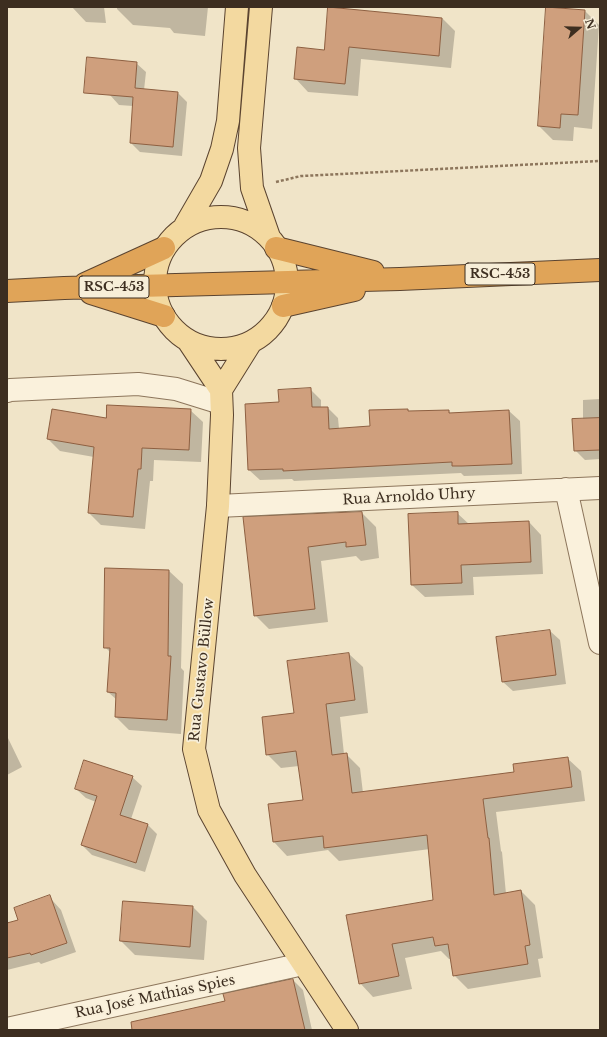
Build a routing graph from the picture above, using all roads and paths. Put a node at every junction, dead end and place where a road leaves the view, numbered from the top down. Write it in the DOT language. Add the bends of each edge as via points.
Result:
graph roads {
  1 [pos="237,7"];
  2 [pos="261,7"];
  3 [pos="600,161"];
  4 [pos="252,188"];
  5 [pos="186,226"];
  6 [pos="273,242"];
  7 [pos="164,248"];
  8 [pos="600,270"];
  9 [pos="400,279"];
  10 [pos="286,282"];
  11 [pos="154,286"];
  12 [pos="74,288"];
  13 [pos="7,291"];
  14 [pos="283,306"];
  15 [pos="164,316"];
  16 [pos="189,342"];
  17 [pos="251,342"];
  18 [pos="7,391"];
  19 [pos="221,396"];
  20 [pos="600,488"];
  21 [pos="566,489"];
  22 [pos="218,506"];
  23 [pos="600,643"];
  24 [pos="303,964"];
  25 [pos="7,1029"];
  26 [pos="346,1030"];
  1 -- 5 [label="main road" via="228,122 222,149 211,181"];
  2 -- 4 [label="main road" via="249,148"];
  3 -- 4 [label="path" via="302,176"];
  4 -- 6 [label="main road"];
  5 -- 6 [label="main road" via="191,222 213,216 229,216 251,223"];
  5 -- 7 [label="main road" via="172,236"];
  6 -- 9 [label="highway"];
  6 -- 10 [label="main road" via="282,257"];
  7 -- 11 [label="main road" via="160,255"];
  7 -- 12 [label="highway"];
  8 -- 9 [label="highway, RSC-453"];
  9 -- 10 [label="highway, RSC-453"];
  9 -- 14 [label="highway"];
  10 -- 11 [label="highway, RSC-453"];
  10 -- 14 [label="main road"];
  11 -- 12 [label="highway, RSC-453"];
  11 -- 15 [label="main road"];
  12 -- 13 [label="highway, RSC-453"];
  12 -- 15 [label="highway"];
  14 -- 17 [label="main road" via="270,328"];
  15 -- 16 [label="main road" via="171,327"];
  16 -- 17 [label="main road" via="206,348 229,349"];
  16 -- 19 [label="main road"];
  17 -- 19 [label="main road"];
  18 -- 19 [label="street" via="138,384"];
  19 -- 22 [label="main road, Rua Gustavo Büllow"];
  20 -- 21 [label="street, Rua Arnoldo Uhry"];
  21 -- 22 [label="street, Rua Arnoldo Uhry"];
  21 -- 23 [label="street"];
  22 -- 24 [label="main road, Rua Gustavo Büllow" via="194,749 209,810 245,875"];
  24 -- 25 [label="street, Rua José Mathias Spies"];
  24 -- 26 [label="main road, Rua Gustavo Büllow"];
}
